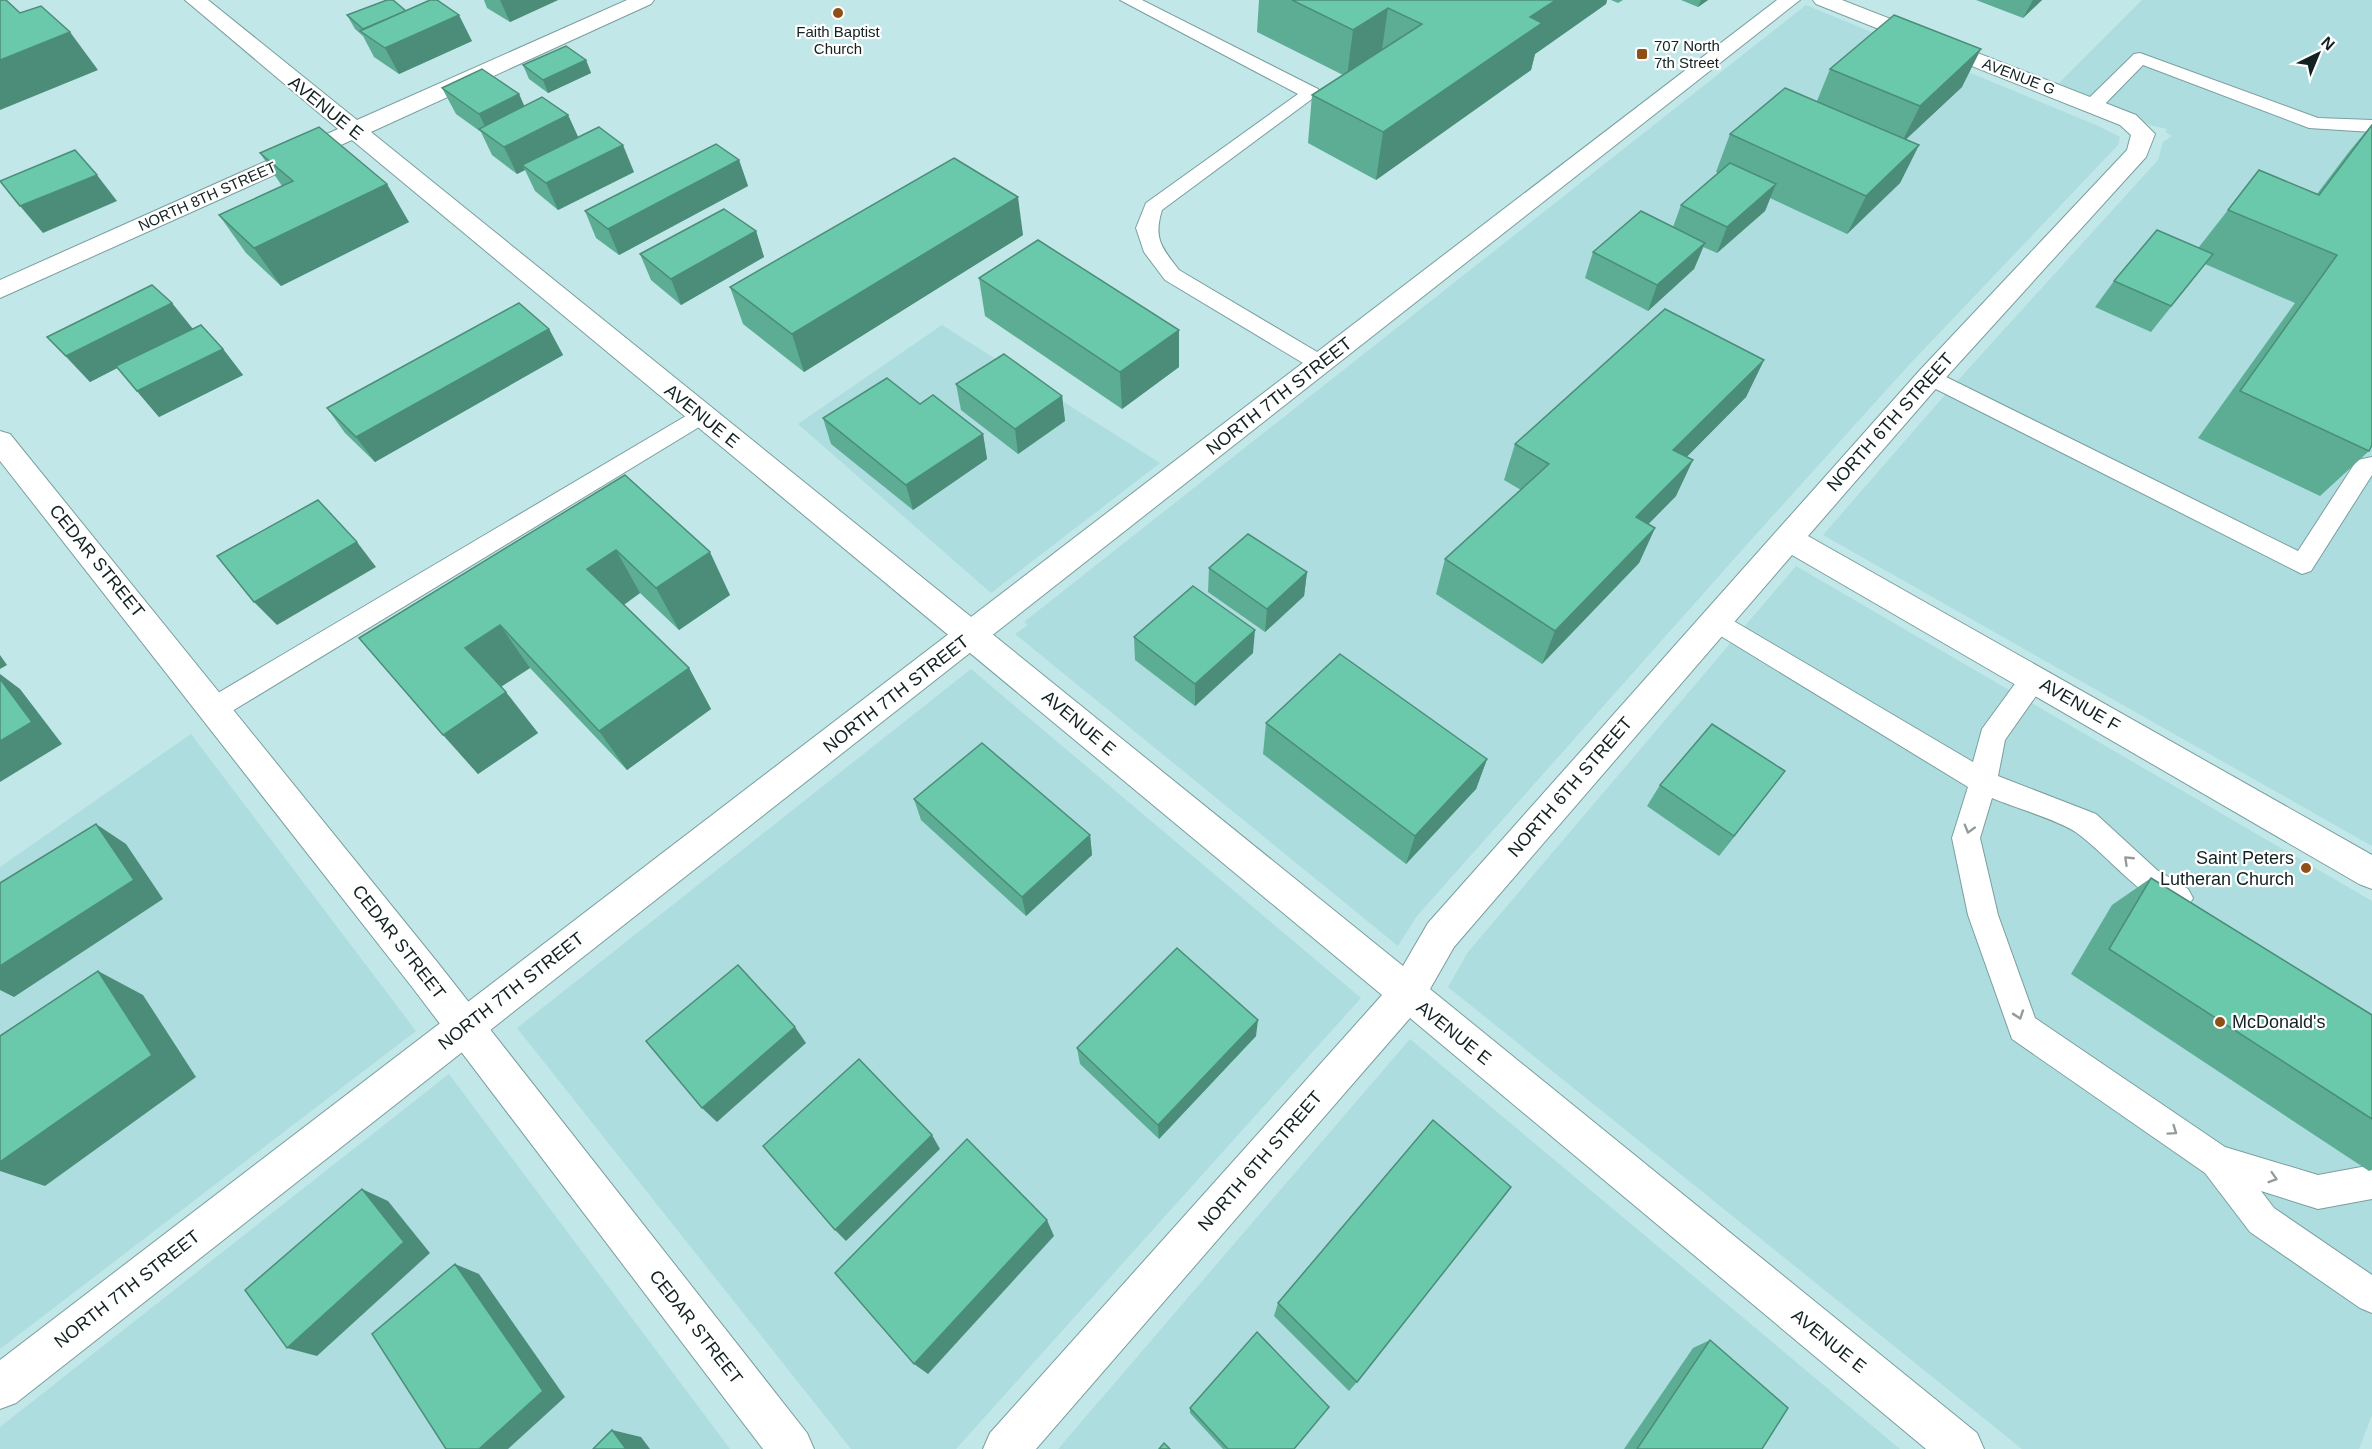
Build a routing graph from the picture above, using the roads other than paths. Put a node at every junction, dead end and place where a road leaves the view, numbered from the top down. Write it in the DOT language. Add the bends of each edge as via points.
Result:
graph roads {
  1 [pos="195,0"];
  2 [pos="644,0"];
  3 [pos="1129,0"];
  4 [pos="1790,0"];
  5 [pos="1823,0"];
  6 [pos="2093,105"];
  7 [pos="2372,126"];
  8 [pos="352,129"];
  9 [pos="2143,135"];
  10 [pos="0,290"];
  11 [pos="1321,364"];
  12 [pos="1930,377"];
  13 [pos="701,415"];
  14 [pos="0,441"];
  15 [pos="2372,466"];
  16 [pos="1787,538"];
  17 [pos="1715,621"];
  18 [pos="973,635"];
  19 [pos="2034,678"];
  20 [pos="215,708"];
  21 [pos="1983,782"];
  22 [pos="2372,873"];
  23 [pos="2198,910"];
  24 [pos="1407,994"];
  25 [pos="465,1027"];
  26 [pos="2217,1161"];
  27 [pos="2372,1182"];
  28 [pos="2372,1296"];
  29 [pos="0,1387"];
  30 [pos="790,1449"];
  31 [pos="1006,1449"];
  32 [pos="1961,1449"];
  1 -- 8 [label="street, AVENUE E"];
  2 -- 8 [label="street, NORTH 8TH STREET"];
  3 -- 11 [label="lane" via="1311,93 1154,207 1146,228 1154,252 1172,275"];
  4 -- 11 [label="street, NORTH 7TH STREET"];
  5 -- 6 [label="street, AVENUE G"];
  6 -- 7 [label="lane" via="2140,58 2316,124"];
  6 -- 9 [label="street, AVENUE G" via="2128,120"];
  8 -- 10 [label="street, NORTH 8TH STREET"];
  8 -- 13 [label="street, AVENUE E"];
  9 -- 12 [label="street, NORTH 6TH STREET" via="2138,152"];
  11 -- 18 [label="street, NORTH 7TH STREET"];
  12 -- 15 [label="lane" via="2302,564 2365,466"];
  12 -- 16 [label="street, NORTH 6TH STREET"];
  13 -- 18 [label="street, AVENUE E"];
  13 -- 20 [label="lane"];
  14 -- 20 [label="street, CEDAR STREET"];
  16 -- 17 [label="street, NORTH 6TH STREET"];
  16 -- 19 [label="street, AVENUE F"];
  17 -- 21 [label="lane"];
  17 -- 24 [label="street, NORTH 6TH STREET" via="1441,935"];
  18 -- 24 [label="street, AVENUE E"];
  18 -- 25 [label="street, NORTH 7TH STREET"];
  19 -- 21 [label="lane" via="1992,737"];
  19 -- 22 [label="street, AVENUE F"];
  20 -- 25 [label="street, CEDAR STREET"];
  23 -- 21 [label="lane, one-way" via="2147,879 2085,823"];
  21 -- 26 [label="lane, one-way" via="1966,838 1983,915 2023,1028"];
  24 -- 31 [label="street, NORTH 6TH STREET"];
  24 -- 32 [label="street, AVENUE E"];
  25 -- 29 [label="street, NORTH 7TH STREET"];
  25 -- 30 [label="street, CEDAR STREET"];
  26 -- 27 [label="lane, one-way" via="2318,1192"];
  26 -- 28 [label="lane" via="2262,1220"];
}
